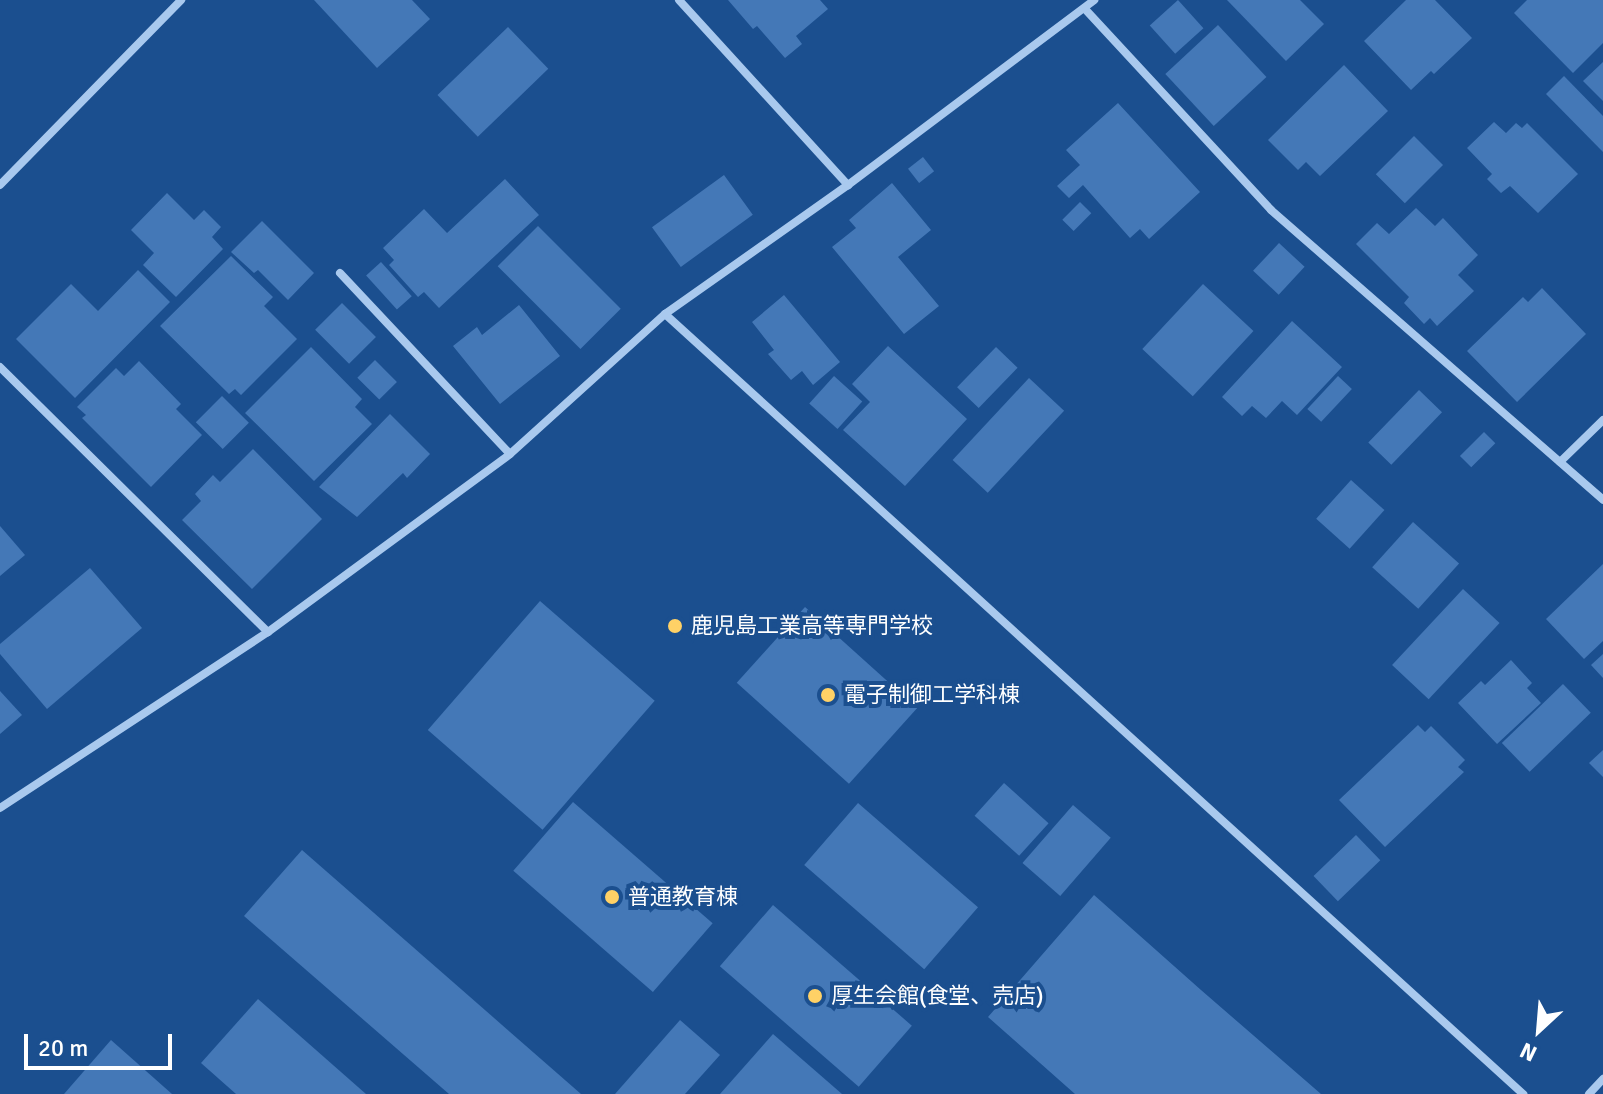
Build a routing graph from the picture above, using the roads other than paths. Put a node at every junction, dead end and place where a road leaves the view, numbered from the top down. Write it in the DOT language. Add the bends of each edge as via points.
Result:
graph roads {
  1 [pos="181,0"];
  2 [pos="679,0"];
  3 [pos="1094,0"];
  4 [pos="1085,9"];
  5 [pos="0,185"];
  6 [pos="848,185"];
  7 [pos="340,273"];
  8 [pos="665,314"];
  9 [pos="0,367"];
  10 [pos="1603,420"];
  11 [pos="510,454"];
  12 [pos="1560,462"];
  13 [pos="1603,500"];
  14 [pos="268,632"];
  15 [pos="0,808"];
  16 [pos="1603,1079"];
  17 [pos="1523,1094"];
  18 [pos="1589,1094"];
  1 -- 5 [label="street"];
  2 -- 6 [label="street"];
  3 -- 4 [label="street"];
  4 -- 6 [label="street"];
  4 -- 12 [label="street" via="1271,210"];
  6 -- 8 [label="street"];
  7 -- 11 [label="street"];
  8 -- 11 [label="street"];
  8 -- 17 [label="street"];
  9 -- 14 [label="street"];
  10 -- 12 [label="street"];
  11 -- 14 [label="street"];
  12 -- 13 [label="street"];
  14 -- 15 [label="street"];
  16 -- 18 [label="street"];
}
